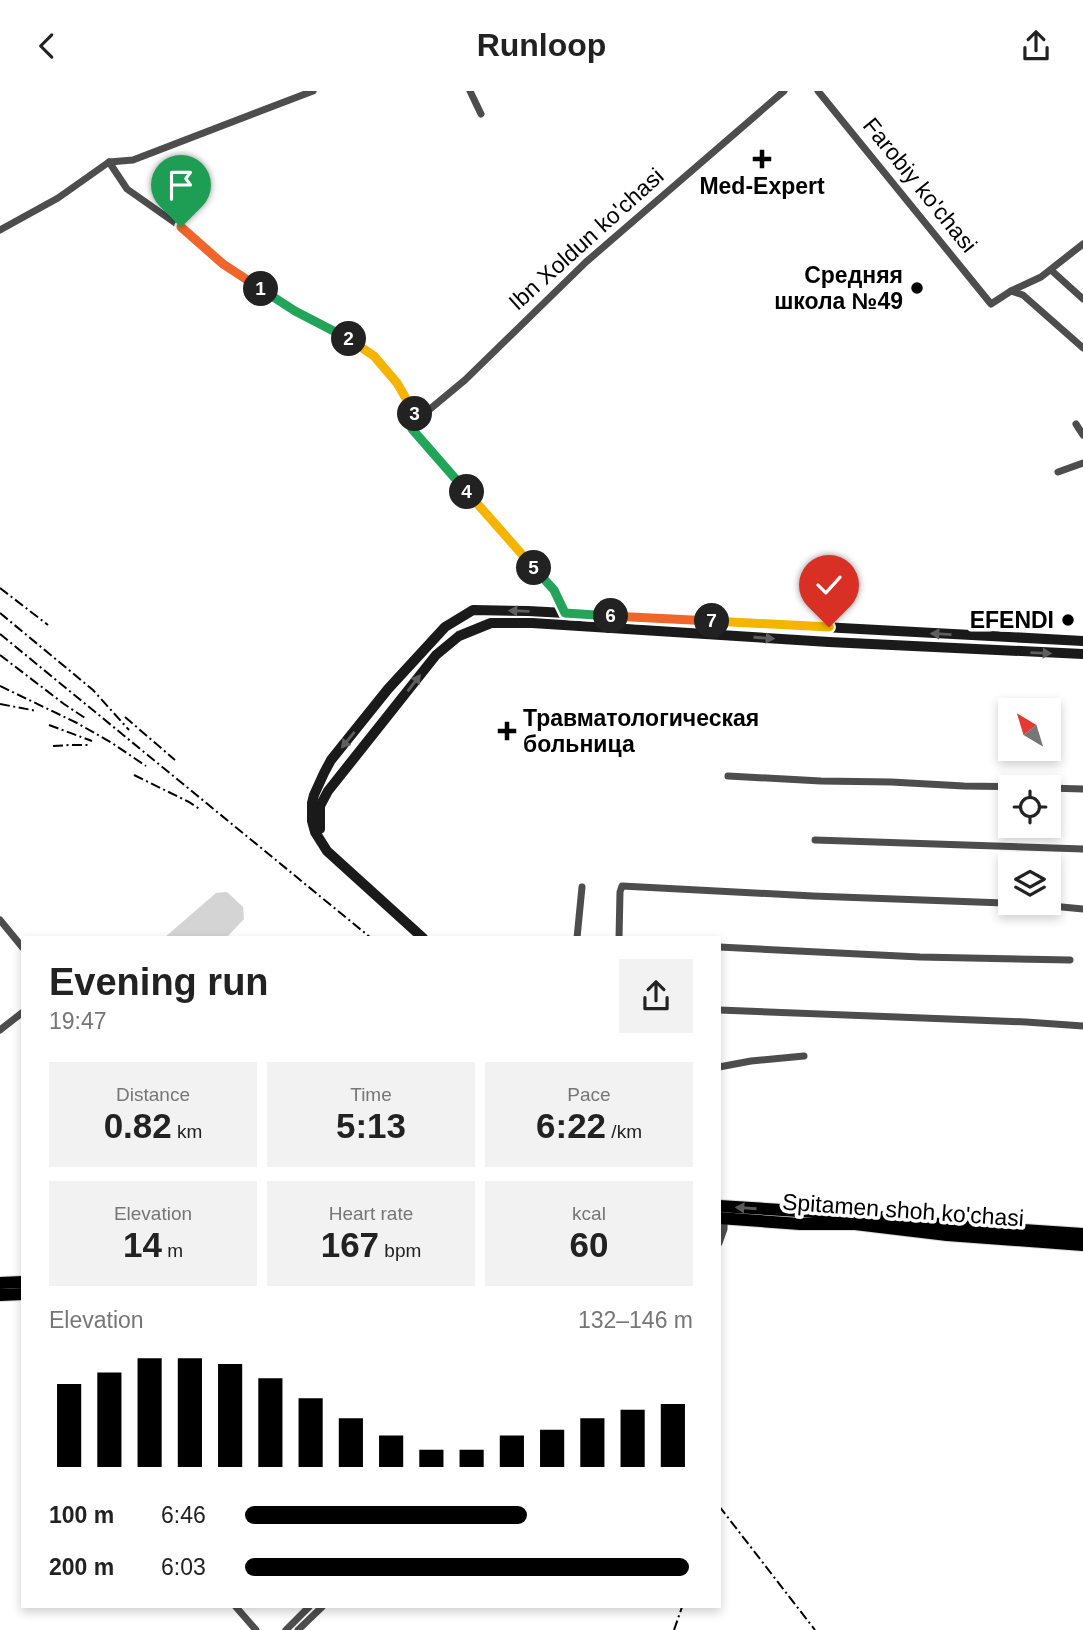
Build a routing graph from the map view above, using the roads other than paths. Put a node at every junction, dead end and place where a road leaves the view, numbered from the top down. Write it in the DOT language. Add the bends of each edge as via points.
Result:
graph roads {
  1 [pos="313,91"];
  2 [pos="470,91"];
  3 [pos="784,91"];
  4 [pos="818,91"];
  5 [pos="481,114"];
  6 [pos="109,162"];
  7 [pos="0,230"];
  8 [pos="1083,244"];
  9 [pos="1051,270"];
  10 [pos="1011,291"];
  11 [pos="1083,299"];
  12 [pos="1083,348"];
  13 [pos="418,419"];
  14 [pos="1076,424"];
  15 [pos="1083,435"];
  16 [pos="1083,463"];
  17 [pos="1058,473"];
  18 [pos="565,613"];
  19 [pos="1083,641"];
  20 [pos="1083,655"];
  21 [pos="728,776"];
  22 [pos="998,787"];
  23 [pos="1061,788"];
  24 [pos="1083,789"];
  25 [pos="815,840"];
  26 [pos="321,842"];
  27 [pos="1083,849"];
  28 [pos="582,887"];
  29 [pos="1083,909"];
  30 [pos="0,919"];
  31 [pos="421,936"];
  32 [pos="577,936"];
  33 [pos="619,936"];
  34 [pos="21,945"];
  35 [pos="721,947"];
  36 [pos="1070,960"];
  37 [pos="721,1010"];
  38 [pos="21,1014"];
  39 [pos="1083,1026"];
  40 [pos="0,1030"];
  41 [pos="804,1056"];
  42 [pos="721,1067"];
  43 [pos="721,1214"];
  44 [pos="1083,1234"];
  45 [pos="721,1237"];
  46 [pos="1083,1245"];
  47 [pos="21,1282"];
  48 [pos="0,1283"];
  49 [pos="21,1294"];
  50 [pos="0,1295"];
  51 [pos="237,1608"];
  52 [pos="308,1608"];
  53 [pos="321,1608"];
  54 [pos="256,1630"];
  55 [pos="286,1630"];
  56 [pos="298,1630"];
  1 -- 6 [label="street" via="133,160"];
  2 -- 5 [label="street"];
  3 -- 13 [label="street, Ibn Xoldun ko'chasi" via="586,262 465,380"];
  4 -- 10 [label="street, Farobiy ko'chasi" via="991,304"];
  6 -- 7 [label="street" via="58,198"];
  6 -- 13 [label="street" via="127,189 223,264 374,356"];
  8 -- 9 [label="street"];
  9 -- 10 [label="street"];
  9 -- 11 [label="street"];
  10 -- 12 [label="street" via="1023,295"];
  13 -- 18 [label="street" via="412,429 554,590"];
  14 -- 15 [label="street"];
  16 -- 17 [label="street"];
  19 -- 18 [label="street, one-way"];
  18 -- 26 [label="street, one-way" via="473,610 445,627 331,760 312,803 312,821"];
  26 -- 20 [label="street, one-way" via="320,806 328,791 436,655 459,636 491,622"];
  21 -- 22 [label="street"];
  23 -- 24 [label="street"];
  25 -- 27 [label="street"];
  26 -- 31 [label="street"];
  28 -- 32 [label="street"];
  29 -- 33 [label="street" via="622,886"];
  30 -- 34 [label="street"];
  35 -- 36 [label="street"];
  37 -- 39 [label="street"];
  38 -- 40 [label="street"];
  41 -- 42 [label="street"];
  44 -- 43 [label="main road, Spitamen shoh ko'chasi, one-way" via="861,1215"];
  43 -- 45 [label="street"];
  43 -- 46 [label="main road, Spitamen shoh ko'chasi"];
  47 -- 48 [label="main road"];
  49 -- 50 [label="main road"];
  51 -- 54 [label="street"];
  52 -- 55 [label="street"];
  53 -- 56 [label="street"];
}
